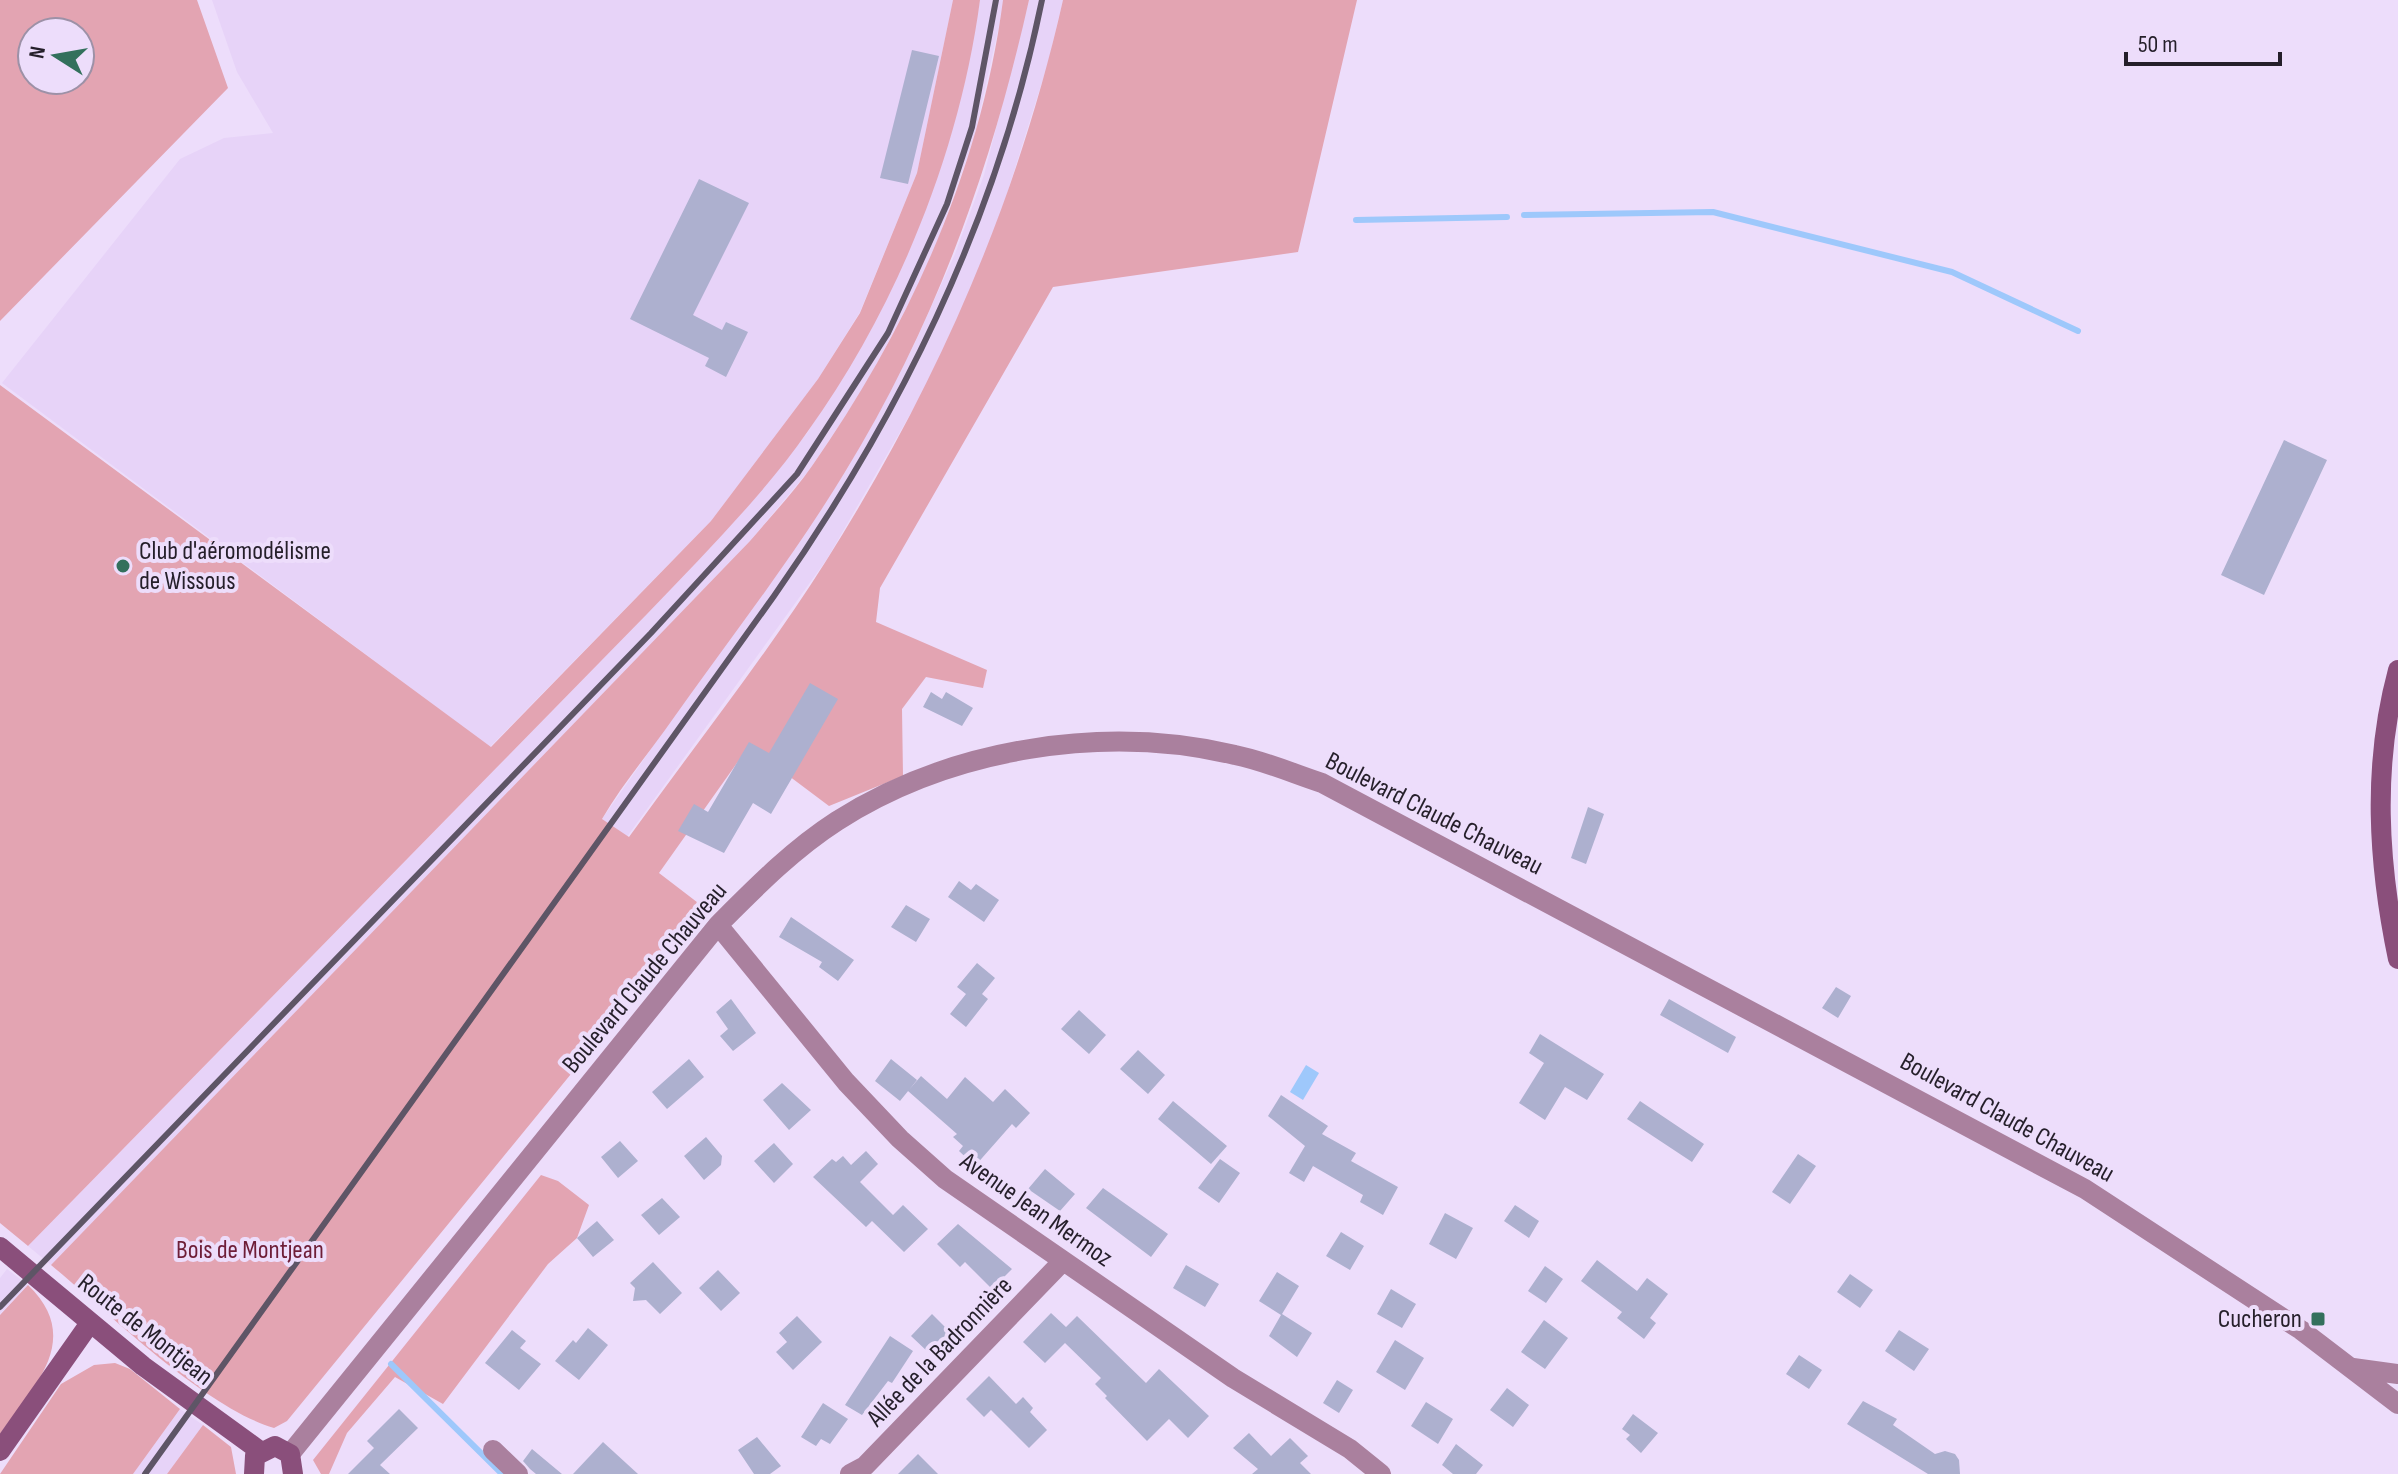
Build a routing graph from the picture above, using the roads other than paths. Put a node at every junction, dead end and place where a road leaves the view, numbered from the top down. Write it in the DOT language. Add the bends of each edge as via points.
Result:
graph roads {
  1 [pos="2398,670"];
  2 [pos="718,925"];
  3 [pos="2398,959"];
  4 [pos="0,1247"];
  5 [pos="1063,1261"];
  6 [pos="90,1323"];
  7 [pos="2353,1368"];
  8 [pos="2398,1374"];
  9 [pos="2398,1404"];
  10 [pos="493,1450"];
  11 [pos="0,1451"];
  12 [pos="260,1451"];
  13 [pos="292,1464"];
  14 [pos="254,1474"];
  15 [pos="518,1474"];
  16 [pos="850,1474"];
  17 [pos="1381,1474"];
  1 -- 3 [label="street" via="2387,709 2380,849"];
  2 -- 5 [label="street, Avenue Jean Mermoz" via="846,1082 900,1139 945,1179"];
  2 -- 7 [label="street, Boulevard Claude Chauveau" via="784,860 838,820 965,765 1084,741 1132,741 1235,754 1322,783 1969,1125 2167,1240"];
  2 -- 13 [label="street, Boulevard Claude Chauveau"];
  4 -- 6 [label="street, Route de Montjean"];
  5 -- 16 [label="street, Allée de la Badronnière" via="865,1466"];
  5 -- 17 [label="street, Avenue Jean Mermoz"];
  6 -- 11 [label="street"];
  6 -- 12 [label="street, Route de Montjean"];
  7 -- 8 [label="street"];
  7 -- 9 [label="street, Boulevard Claude Chauveau"];
  10 -- 15 [label="street"];
  12 -- 13 [label="street" via="275,1446"];
  12 -- 14 [label="street" via="252,1463"];
}
